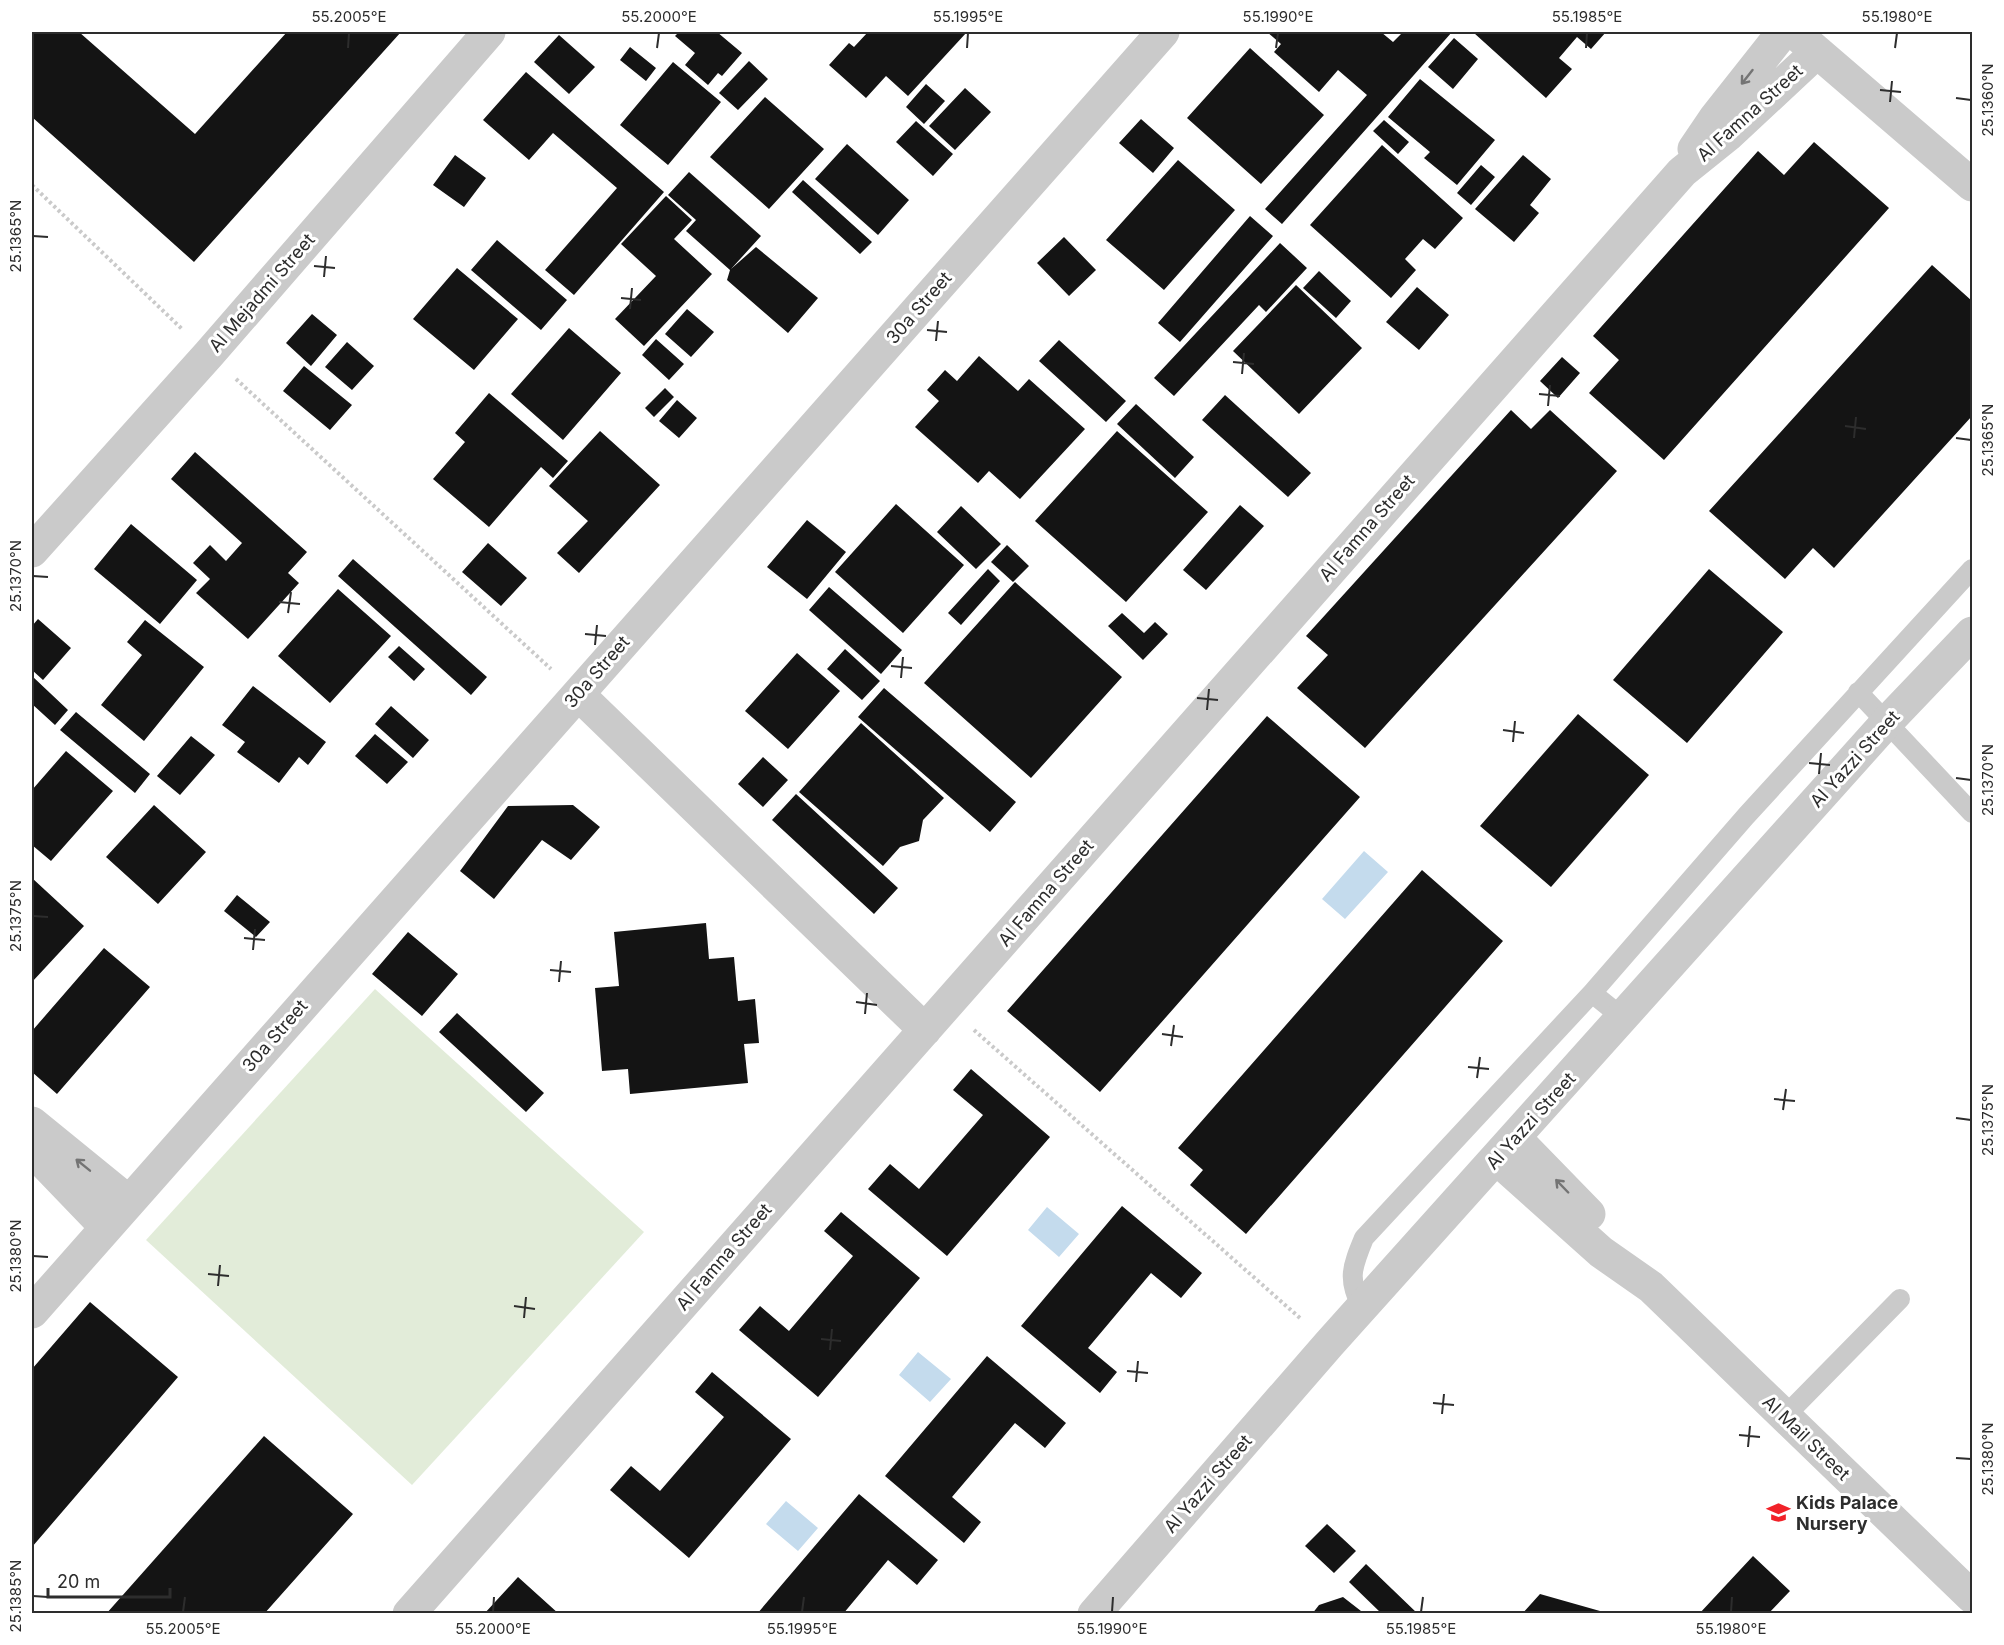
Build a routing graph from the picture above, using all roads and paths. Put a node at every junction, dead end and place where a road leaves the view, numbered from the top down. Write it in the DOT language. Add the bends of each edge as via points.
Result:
graph roads {
  1 [pos="489,32"];
  2 [pos="1163,32"];
  3 [pos="1783,32"];
  4 [pos="1805,42"];
  5 [pos="1682,172"];
  6 [pos="32,185"];
  7 [pos="1972,185"];
  8 [pos="209,354"];
  9 [pos="32,551"];
  10 [pos="1972,569"];
  11 [pos="1972,633"];
  12 [pos="1858,692"];
  13 [pos="578,694"];
  14 [pos="1887,722"];
  15 [pos="1972,813"];
  16 [pos="1592,993"];
  17 [pos="946,1006"];
  18 [pos="1623,1018"];
  19 [pos="925,1030"];
  20 [pos="32,1123"];
  21 [pos="1506,1148"];
  22 [pos="32,1150"];
  23 [pos="129,1202"];
  24 [pos="106,1227"];
  25 [pos="1900,1299"];
  26 [pos="1362,1308"];
  27 [pos="32,1312"];
  28 [pos="1329,1344"];
  29 [pos="1784,1417"];
  30 [pos="1972,1597"];
  31 [pos="409,1614"];
  32 [pos="1095,1614"];
  1 -- 8 [label="street, Al Mejadmi Street"];
  2 -- 13 [label="street, 30a Street"];
  3 -- 5 [label="street, Al Famna Street, one-way" via="1702,135"];
  4 -- 5 [label="street, Al Famna Street" via="1728,135"];
  4 -- 7 [label="street"];
  5 -- 17 [label="street, Al Famna Street"];
  6 -- 8 [label="path"];
  8 -- 9 [label="street, Al Mejadmi Street"];
  8 -- 13 [label="path"];
  10 -- 12 [label="lane"];
  11 -- 14 [label="street, Al Yazzi Street"];
  12 -- 14 [label="lane"];
  12 -- 16 [label="lane"];
  13 -- 19 [label="street"];
  13 -- 23 [label="street, 30a Street"];
  14 -- 15 [label="lane"];
  14 -- 18 [label="street, Al Yazzi Street"];
  16 -- 18 [label="lane"];
  16 -- 26 [label="lane" via="1364,1238 1353,1263 1352,1287"];
  17 -- 19 [label="street, Al Famna Street"];
  17 -- 28 [label="path"];
  18 -- 21 [label="street, Al Yazzi Street"];
  19 -- 31 [label="street, Al Famna Street"];
  23 -- 20 [label="street, one-way"];
  21 -- 26 [label="street, Al Yazzi Street"];
  21 -- 29 [label="street, Al Mail Street" via="1622,1249 1641,1278"];
  22 -- 24 [label="street"];
  23 -- 24 [label="street, 30a Street"];
  24 -- 27 [label="street, 30a Street"];
  25 -- 29 [label="lane"];
  26 -- 28 [label="street, Al Yazzi Street"];
  28 -- 32 [label="street, Al Yazzi Street"];
  29 -- 30 [label="street, Al Mail Street"];
}
